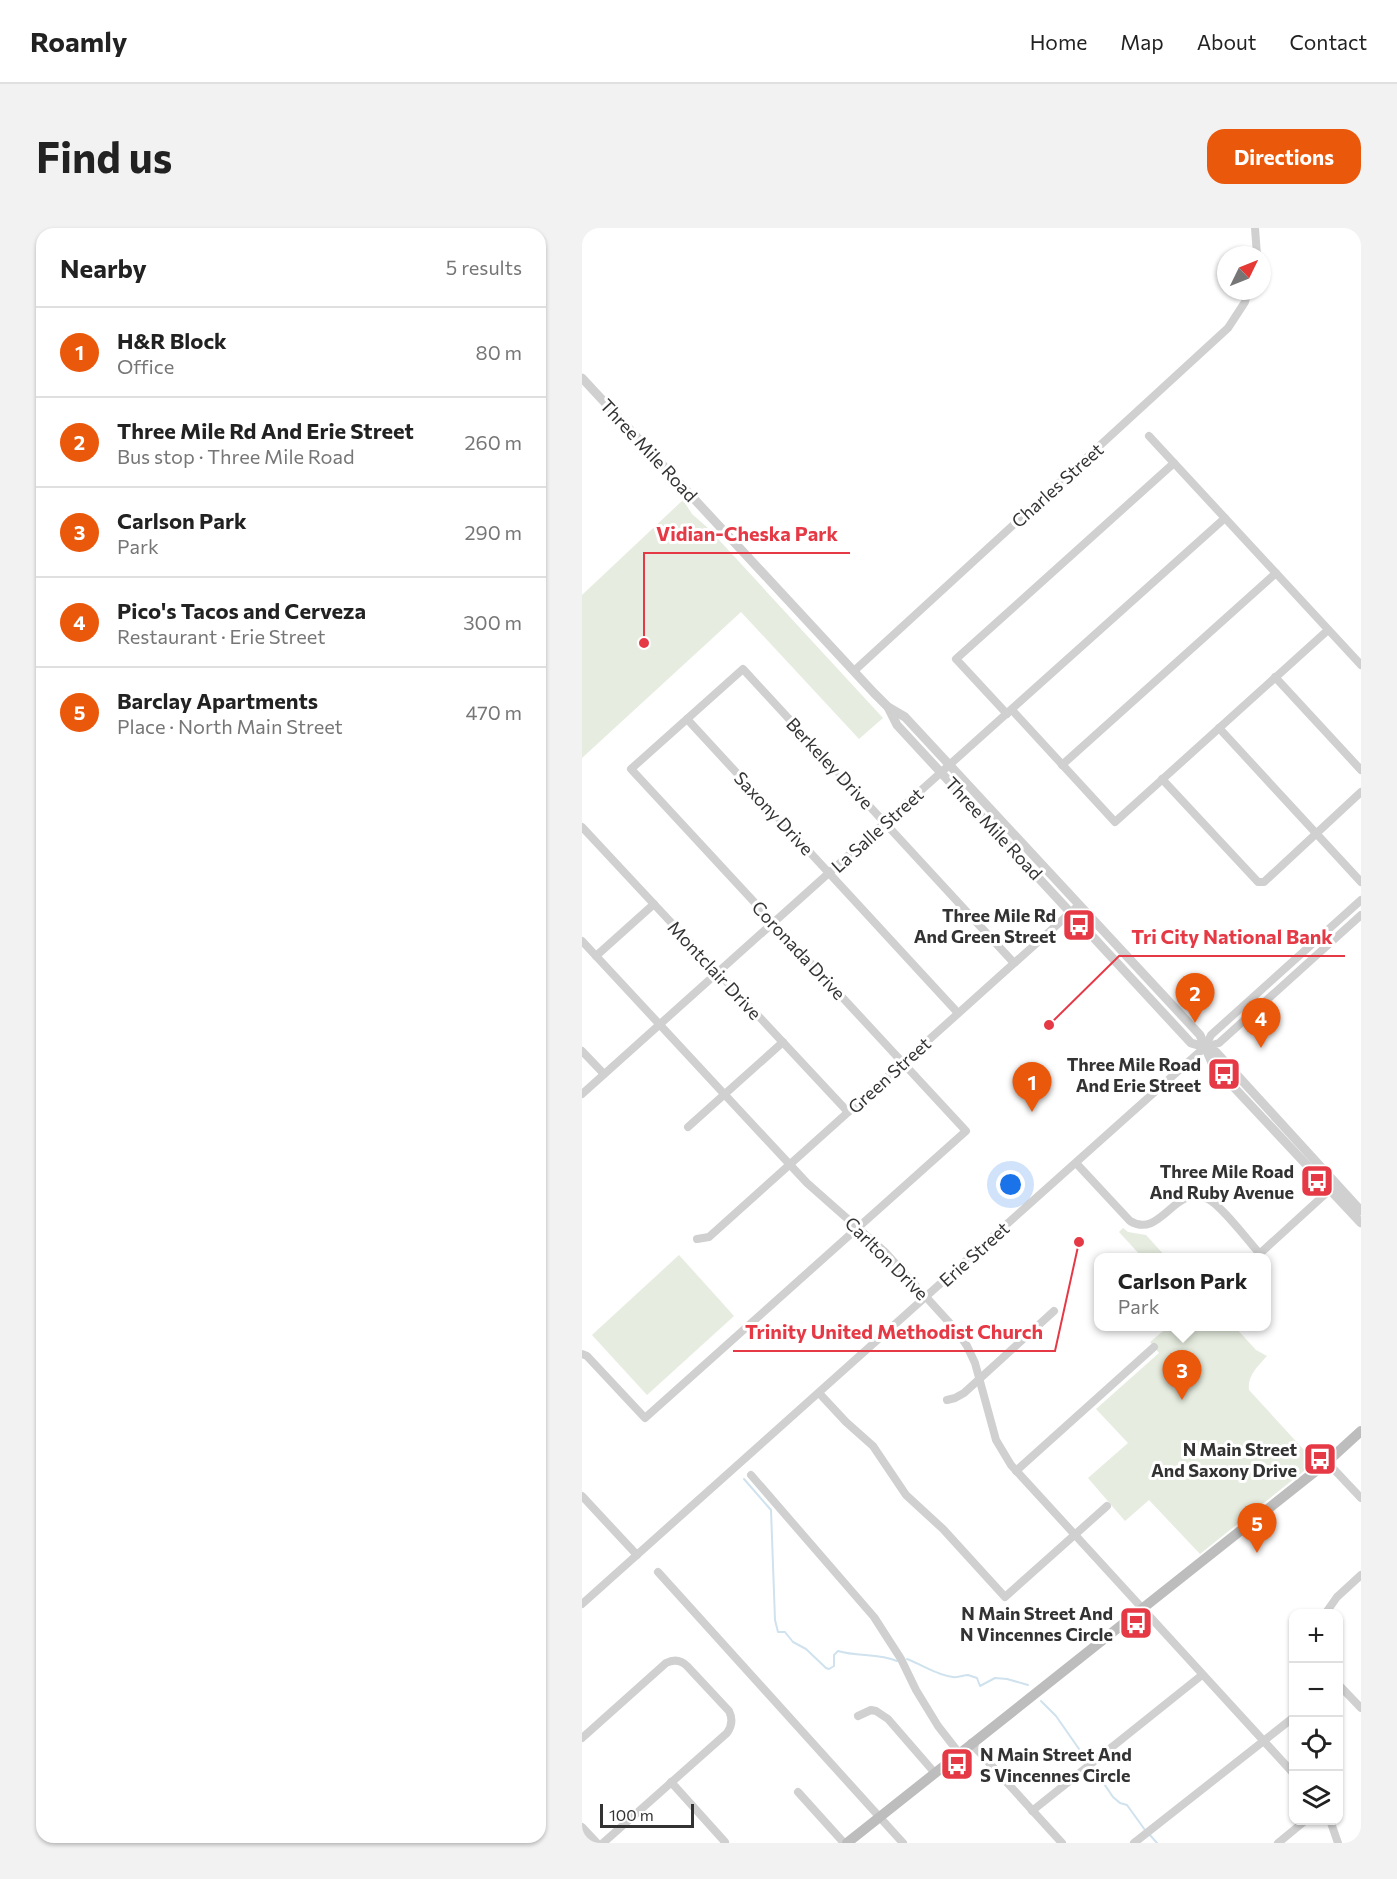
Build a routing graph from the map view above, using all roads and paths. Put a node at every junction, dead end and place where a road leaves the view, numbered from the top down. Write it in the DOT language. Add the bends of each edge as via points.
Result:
graph roads {
  1 [pos="1255,228"];
  2 [pos="1256,246"];
  3 [pos="1246,300"];
  4 [pos="582,378"];
  5 [pos="1149,436"];
  6 [pos="1174,463"];
  7 [pos="1225,518"];
  8 [pos="1276,573"];
  9 [pos="1328,630"];
  10 [pos="1361,665"];
  11 [pos="854,671"];
  12 [pos="1275,678"];
  13 [pos="888,707"];
  14 [pos="1009,712"];
  15 [pos="687,719"];
  16 [pos="1219,728"];
  17 [pos="949,765"];
  18 [pos="1062,765"];
  19 [pos="1361,770"];
  20 [pos="942,772"];
  21 [pos="1162,779"];
  22 [pos="1361,792"];
  23 [pos="885,823"];
  24 [pos="582,827"];
  25 [pos="1317,834"];
  26 [pos="590,836"];
  27 [pos="582,842"];
  28 [pos="829,873"];
  29 [pos="1361,882"];
  30 [pos="1361,900"];
  31 [pos="654,904"];
  32 [pos="1079,905"];
  33 [pos="1071,912"];
  34 [pos="1361,915"];
  35 [pos="774,923"];
  36 [pos="582,941"];
  37 [pos="596,956"];
  38 [pos="1292,962"];
  39 [pos="1014,963"];
  40 [pos="1300,970"];
  41 [pos="718,973"];
  42 [pos="1254,997"];
  43 [pos="1261,1005"];
  44 [pos="958,1013"];
  45 [pos="660,1024"];
  46 [pos="783,1042"];
  47 [pos="1205,1047"];
  48 [pos="582,1051"];
  49 [pos="903,1062"];
  50 [pos="604,1074"];
  51 [pos="582,1094"];
  52 [pos="725,1094"];
  53 [pos="848,1112"];
  54 [pos="688,1127"];
  55 [pos="1076,1163"];
  56 [pos="790,1164"];
  57 [pos="1333,1187"];
  58 [pos="1361,1211"];
  59 [pos="1361,1224"];
  60 [pos="858,1228"];
  61 [pos="697,1239"];
  62 [pos="1256,1253"];
  63 [pos="1261,1253"];
  64 [pos="926,1297"];
  65 [pos="1054,1311"];
  66 [pos="1154,1347"];
  67 [pos="582,1354"];
  68 [pos="979,1379"];
  69 [pos="819,1393"];
  70 [pos="947,1400"];
  71 [pos="1361,1431"];
  72 [pos="1328,1462"];
  73 [pos="1016,1471"];
  74 [pos="751,1475"];
  75 [pos="582,1496"];
  76 [pos="1361,1498"];
  77 [pos="1107,1506"];
  78 [pos="1074,1534"];
  79 [pos="637,1555"];
  80 [pos="658,1572"];
  81 [pos="1361,1575"];
  82 [pos="582,1604"];
  83 [pos="1141,1608"];
  84 [pos="1329,1609"];
  85 [pos="1202,1675"];
  86 [pos="1343,1689"];
  87 [pos="1361,1708"];
  88 [pos="858,1716"];
  89 [pos="1289,1720"];
  90 [pos="582,1738"];
  91 [pos="1263,1741"];
  92 [pos="971,1743"];
  93 [pos="959,1753"];
  94 [pos="1290,1771"];
  95 [pos="934,1773"];
  96 [pos="671,1782"];
  97 [pos="798,1792"];
  98 [pos="1032,1811"];
  99 [pos="880,1816"];
  100 [pos="1301,1825"];
  101 [pos="1331,1825"];
  102 [pos="582,1827"];
  103 [pos="725,1842"];
  104 [pos="597,1843"];
  105 [pos="603,1843"];
  106 [pos="845,1843"];
  107 [pos="903,1843"];
  108 [pos="1062,1843"];
  109 [pos="1134,1843"];
  110 [pos="1278,1843"];
  111 [pos="1338,1843"];
  1 -- 2 [label="street"];
  3 -- 11 [label="street, Charles Street" via="1228,328"];
  4 -- 11 [label="street, Three Mile Road"];
  5 -- 6 [label="street"];
  6 -- 7 [label="street"];
  6 -- 14 [label="street" via="956,659"];
  7 -- 8 [label="street"];
  7 -- 14 [label="street, La Salle Street"];
  8 -- 9 [label="street"];
  8 -- 18 [label="street"];
  9 -- 10 [label="street"];
  9 -- 12 [label="street"];
  11 -- 13 [label="street, Three Mile Road"];
  12 -- 16 [label="street"];
  12 -- 19 [label="street"];
  13 -- 17 [label="street, Three Mile Road" via="905,717"];
  13 -- 20 [label="street, Three Mile Road" via="897,725"];
  14 -- 17 [label="street, La Salle Street"];
  14 -- 18 [label="street"];
  15 -- 23 [label="street, Berkeley Drive" via="743,669"];
  15 -- 28 [label="street, Saxony Drive"];
  15 -- 35 [label="street, Coronada Drive" via="631,769"];
  16 -- 21 [label="street"];
  16 -- 25 [label="street"];
  17 -- 20 [label="street, La Salle Street"];
  17 -- 32 [label="street, Three Mile Road"];
  18 -- 21 [label="street" via="1115,822"];
  20 -- 23 [label="street, La Salle Street"];
  20 -- 33 [label="street, Three Mile Road"];
  21 -- 25 [label="street" via="1258,882 1264,882"];
  22 -- 25 [label="street"];
  23 -- 28 [label="street, La Salle Street"];
  23 -- 39 [label="street, Berkeley Drive"];
  24 -- 26 [label="street, Montclair Drive"];
  25 -- 29 [label="street"];
  26 -- 27 [label="street"];
  26 -- 31 [label="street, Montclair Drive"];
  28 -- 35 [label="street, La Salle Street"];
  28 -- 44 [label="street, Saxony Drive"];
  30 -- 38 [label="street, Erie Street"];
  31 -- 37 [label="street"];
  31 -- 41 [label="street, Montclair Drive"];
  32 -- 33 [label="street, Green Street"];
  32 -- 47 [label="street, Three Mile Road" via="1200,1035"];
  33 -- 39 [label="street, Green Street"];
  33 -- 47 [label="street, Three Mile Road" via="1191,1043"];
  34 -- 40 [label="street, Erie Street"];
  35 -- 41 [label="street, La Salle Street"];
  35 -- 49 [label="street, Coronada Drive"];
  36 -- 37 [label="street, Carlton Drive"];
  37 -- 45 [label="street, Carlton Drive"];
  38 -- 40 [label="street"];
  38 -- 42 [label="street, Erie Street"];
  39 -- 44 [label="street, Green Street"];
  40 -- 43 [label="street, Erie Street"];
  41 -- 45 [label="street, La Salle Street"];
  41 -- 46 [label="street, Montclair Drive"];
  42 -- 43 [label="street"];
  42 -- 47 [label="street, Erie Street" via="1211,1035"];
  43 -- 47 [label="street, Erie Street" via="1219,1042"];
  44 -- 49 [label="street, Green Street"];
  45 -- 50 [label="street, La Salle Street"];
  45 -- 52 [label="street, Carlton Drive"];
  46 -- 52 [label="street"];
  46 -- 53 [label="street, Montclair Drive"];
  47 -- 55 [label="street, Erie Street"];
  47 -- 57 [label="street, Three Mile Road" via="1216,1052"];
  48 -- 50 [label="street"];
  49 -- 53 [label="street, Green Street"];
  49 -- 60 [label="street, Coronada Drive" via="966,1131"];
  50 -- 51 [label="street, La Salle Street"];
  52 -- 54 [label="street"];
  52 -- 56 [label="street, Carlton Drive"];
  53 -- 56 [label="street, Green Street"];
  55 -- 62 [label="street" via="1134,1224 1150,1224 1182,1198 1202,1196 1217,1205"];
  55 -- 64 [label="street, Erie Street"];
  56 -- 60 [label="street, Carlton Drive"];
  56 -- 61 [label="street, Green Street" via="709,1237"];
  57 -- 58 [label="street, Three Mile Road"];
  57 -- 59 [label="street, Three Mile Road"];
  57 -- 63 [label="street"];
  60 -- 64 [label="street, Carlton Drive"];
  60 -- 67 [label="street" via="645,1418"];
  64 -- 68 [label="street, Carlton Drive" via="963,1338"];
  64 -- 69 [label="street, Erie Street"];
  65 -- 68 [label="street"];
  66 -- 73 [label="street"];
  68 -- 70 [label="street"];
  68 -- 73 [label="street, Carlton Drive" via="996,1440"];
  69 -- 78 [label="street" via="873,1446 906,1495 943,1528 1005,1597"];
  69 -- 79 [label="street, Erie Street"];
  71 -- 72 [label="main road"];
  72 -- 76 [label="street"];
  72 -- 83 [label="main road"];
  73 -- 78 [label="street, Carlton Drive"];
  74 -- 93 [label="street" via="874,1617 938,1726"];
  75 -- 79 [label="street"];
  77 -- 78 [label="street"];
  78 -- 83 [label="street, Carlton Drive"];
  79 -- 82 [label="street, Erie Street"];
  80 -- 99 [label="street"];
  81 -- 84 [label="street"];
  83 -- 85 [label="street, Carlton Drive"];
  83 -- 92 [label="main road"];
  85 -- 91 [label="street, Carlton Drive"];
  85 -- 98 [label="street"];
  86 -- 87 [label="street"];
  88 -- 95 [label="street" via="870,1710 883,1715"];
  89 -- 91 [label="street"];
  90 -- 96 [label="street" via="675,1660 687,1666 729,1711 732,1720 727,1733"];
  91 -- 94 [label="street, Carlton Drive"];
  91 -- 109 [label="street"];
  92 -- 93 [label="main road"];
  92 -- 98 [label="street"];
  93 -- 95 [label="main road"];
  95 -- 99 [label="main road"];
  96 -- 103 [label="street"];
  96 -- 105 [label="street"];
  97 -- 106 [label="street"];
  98 -- 108 [label="street"];
  99 -- 106 [label="main road"];
  99 -- 107 [label="street"];
  100 -- 110 [label="street"];
  101 -- 111 [label="street"];
  102 -- 104 [label="street"];
}
